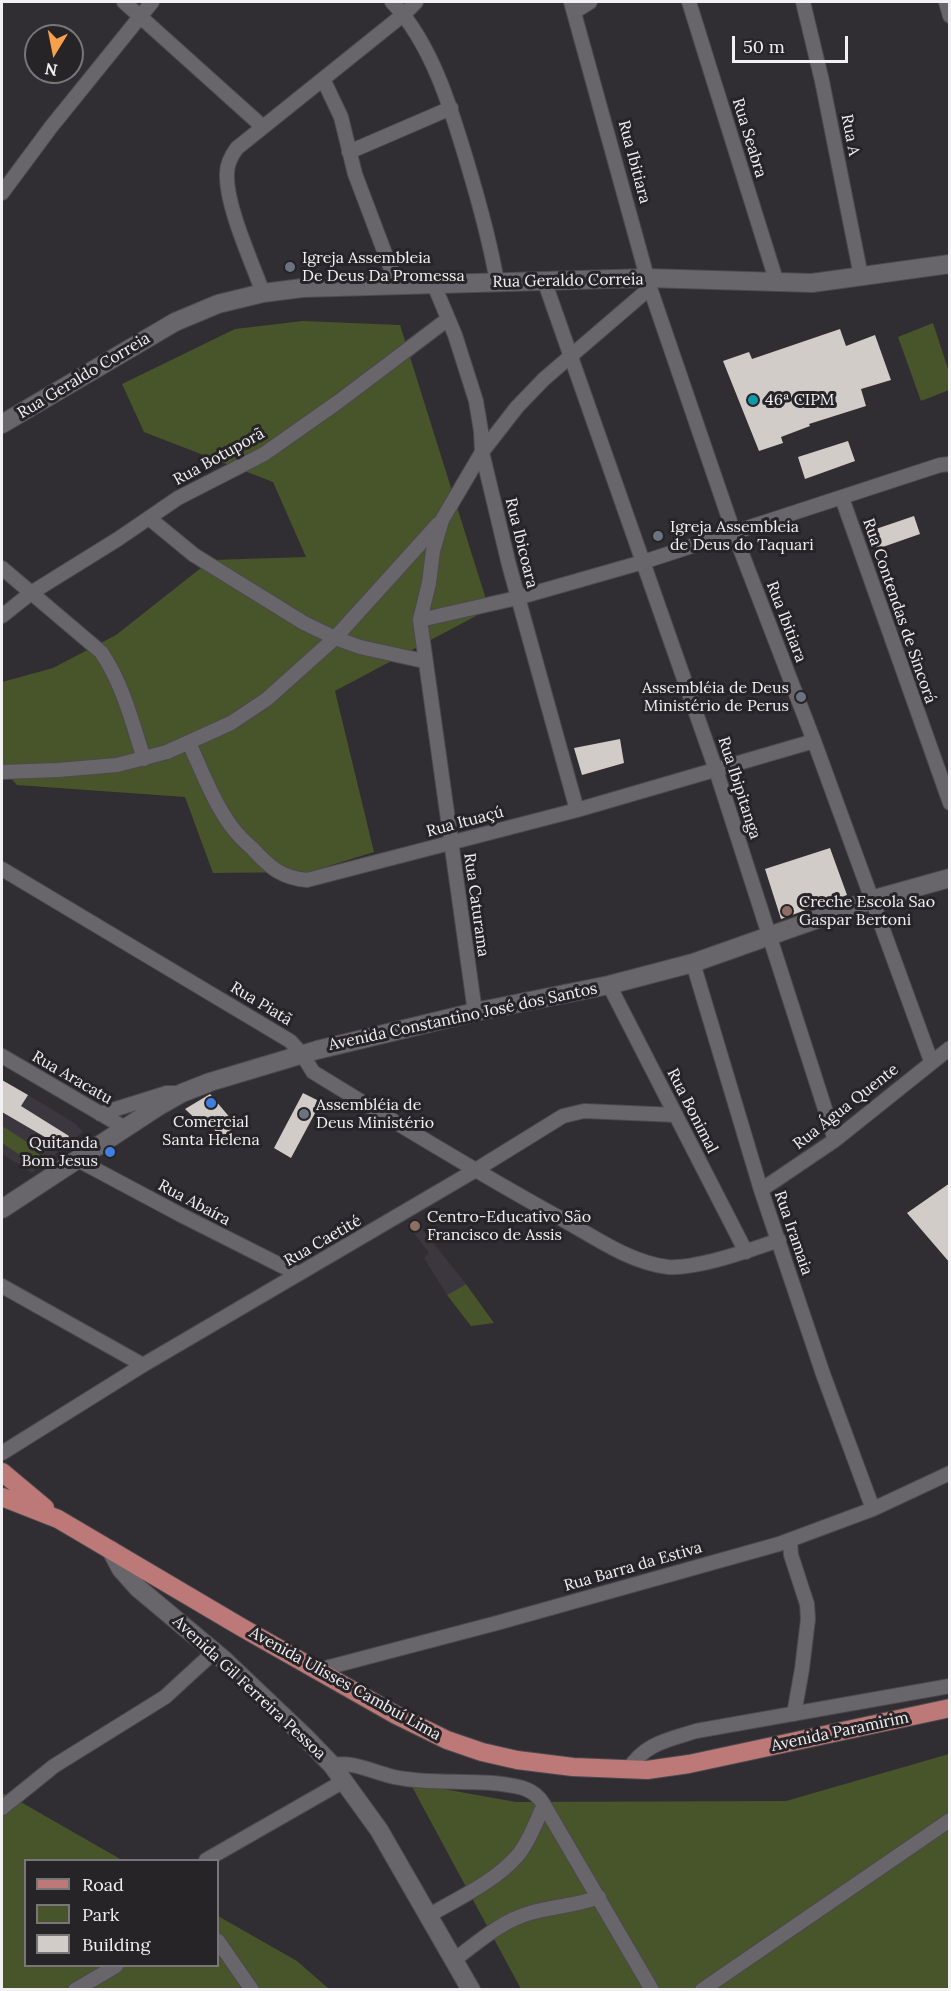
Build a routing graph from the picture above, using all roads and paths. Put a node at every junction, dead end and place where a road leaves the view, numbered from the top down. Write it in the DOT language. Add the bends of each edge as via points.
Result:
graph roads {
  1 [pos="124,2"];
  2 [pos="152,2"];
  3 [pos="392,2"];
  4 [pos="416,2"];
  5 [pos="590,2"];
  6 [pos="690,2"];
  7 [pos="803,2"];
  8 [pos="946,2"];
  9 [pos="573,7"];
  10 [pos="404,14"];
  11 [pos="140,16"];
  12 [pos="950,16"];
  13 [pos="323,79"];
  14 [pos="451,108"];
  15 [pos="263,127"];
  16 [pos="349,152"];
  17 [pos="2,193"];
  18 [pos="950,264"];
  19 [pos="861,276"];
  20 [pos="544,280"];
  21 [pos="497,282"];
  22 [pos="649,283"];
  23 [pos="777,283"];
  24 [pos="397,285"];
  25 [pos="434,285"];
  26 [pos="263,293"];
  27 [pos="448,319"];
  28 [pos="571,354"];
  29 [pos="2,424"];
  30 [pos="482,452"];
  31 [pos="945,464"];
  32 [pos="842,498"];
  33 [pos="149,518"];
  34 [pos="442,520"];
  35 [pos="734,533"];
  36 [pos="643,562"];
  37 [pos="2,568"];
  38 [pos="31,593"];
  39 [pos="518,598"];
  40 [pos="2,616"];
  41 [pos="420,620"];
  42 [pos="335,638"];
  43 [pos="424,661"];
  44 [pos="814,741"];
  45 [pos="189,743"];
  46 [pos="144,759"];
  47 [pos="716,770"];
  48 [pos="2,772"];
  49 [pos="950,803"];
  50 [pos="577,810"];
  51 [pos="450,843"];
  52 [pos="2,869"];
  53 [pos="950,878"];
  54 [pos="871,900"];
  55 [pos="769,935"];
  56 [pos="693,963"];
  57 [pos="609,985"];
  58 [pos="475,1012"];
  59 [pos="950,1048"];
  60 [pos="302,1054"];
  61 [pos="2,1056"];
  62 [pos="931,1061"];
  63 [pos="182,1094"];
  64 [pos="100,1114"];
  65 [pos="676,1114"];
  66 [pos="125,1128"];
  67 [pos="835,1140"];
  68 [pos="76,1159"];
  69 [pos="474,1171"];
  70 [pos="761,1190"];
  71 [pos="2,1209"];
  72 [pos="779,1240"];
  73 [pos="746,1251"];
  74 [pos="298,1274"];
  75 [pos="2,1286"];
  76 [pos="143,1365"];
  77 [pos="2,1453"];
  78 [pos="2,1472"];
  79 [pos="950,1473"];
  80 [pos="2,1497"];
  81 [pos="873,1509"];
  82 [pos="58,1519"];
  83 [pos="790,1540"];
  84 [pos="111,1550"];
  85 [pos="214,1652"];
  86 [pos="318,1670"];
  87 [pos="950,1686"];
  88 [pos="950,1708"];
  89 [pos="794,1714"];
  90 [pos="730,1755"];
  91 [pos="332,1765"];
  92 [pos="628,1770"];
  93 [pos="344,1781"];
  94 [pos="544,1805"];
  95 [pos="2,1808"];
  96 [pos="950,1820"];
  97 [pos="208,1859"];
  98 [pos="599,1897"];
  99 [pos="428,1916"];
  100 [pos="219,1942"];
  101 [pos="454,1960"];
  102 [pos="113,1967"];
  103 [pos="75,1989"];
  104 [pos="252,1989"];
  105 [pos="471,1989"];
  106 [pos="652,1989"];
  107 [pos="702,1989"];
  1 -- 11 [label="street"];
  2 -- 11 [label="street"];
  3 -- 10 [label="street"];
  4 -- 10 [label="street"];
  5 -- 9 [label="street"];
  6 -- 23 [label="street, Rua Seabra"];
  7 -- 19 [label="street, Rua A"];
  8 -- 12 [label="street"];
  9 -- 22 [label="street, Rua Ibitiara"];
  10 -- 13 [label="street"];
  10 -- 14 [label="street"];
  11 -- 15 [label="street"];
  11 -- 17 [label="street"];
  13 -- 15 [label="street"];
  13 -- 16 [label="street" via="341,117"];
  14 -- 16 [label="street"];
  14 -- 21 [label="street" via="484,217"];
  15 -- 26 [label="street" via="237,148 226,176 233,211"];
  16 -- 24 [label="street"];
  18 -- 19 [label="street, Rua Geraldo Correia"];
  19 -- 23 [label="street, Rua Geraldo Correia"];
  20 -- 21 [label="street, Rua Geraldo Correia"];
  20 -- 22 [label="street, Rua Geraldo Correia"];
  20 -- 28 [label="street, Rua Ibipitanga"];
  21 -- 25 [label="street, Rua Geraldo Correia"];
  22 -- 23 [label="street, Rua Geraldo Correia"];
  22 -- 28 [label="street"];
  22 -- 35 [label="street, Rua Ibitiara"];
  24 -- 25 [label="street, Rua Geraldo Correia"];
  24 -- 26 [label="street, Rua Geraldo Correia"];
  25 -- 27 [label="street, Rua Ibicoara"];
  26 -- 29 [label="street, Rua Geraldo Correia" via="218,304 175,322"];
  27 -- 30 [label="street, Rua Ibicoara" via="476,401"];
  27 -- 33 [label="street, Rua Botuporã" via="264,454 177,498"];
  28 -- 30 [label="street" via="517,407"];
  28 -- 36 [label="street, Rua Ibipitanga"];
  30 -- 34 [label="street"];
  30 -- 39 [label="street, Rua Ibicoara"];
  31 -- 32 [label="street"];
  32 -- 35 [label="street"];
  32 -- 49 [label="street, Rua Contendas de Sincorá"];
  33 -- 38 [label="street, Rua Botuporã"];
  33 -- 42 [label="street" via="194,555"];
  34 -- 41 [label="street, Rua Caturama"];
  34 -- 42 [label="street"];
  35 -- 36 [label="street"];
  35 -- 44 [label="street, Rua Ibitiara"];
  36 -- 39 [label="street"];
  36 -- 47 [label="street, Rua Ibipitanga"];
  37 -- 38 [label="street"];
  38 -- 40 [label="street, Rua Botuporã"];
  38 -- 46 [label="street" via="101,652 120,687"];
  39 -- 41 [label="street"];
  39 -- 50 [label="street, Rua Ibicoara"];
  41 -- 43 [label="street, Rua Caturama"];
  42 -- 43 [label="street"];
  42 -- 45 [label="street" via="267,699 231,723"];
  43 -- 51 [label="street, Rua Caturama"];
  44 -- 47 [label="street, Rua Ituaçú"];
  44 -- 54 [label="street, Rua Ibitiara"];
  45 -- 46 [label="street"];
  45 -- 51 [label="street, Rua Ituaçú" via="232,828 282,875 318,878"];
  46 -- 48 [label="street" via="117,765"];
  47 -- 50 [label="street, Rua Ituaçú"];
  47 -- 55 [label="street, Rua Ibipitanga"];
  50 -- 51 [label="street, Rua Ituaçú"];
  51 -- 58 [label="street, Rua Caturama"];
  52 -- 60 [label="street, Rua Piatã" via="290,1041"];
  53 -- 54 [label="street, Avenida Constantino José dos Santos"];
  54 -- 55 [label="street, Avenida Constantino José dos Santos"];
  54 -- 62 [label="street, Rua Ibitiara"];
  55 -- 56 [label="street, Avenida Constantino José dos Santos"];
  55 -- 67 [label="street, Rua Ibipitanga"];
  56 -- 57 [label="street, Avenida Constantino José dos Santos"];
  56 -- 70 [label="street, Rua Iramaia"];
  57 -- 58 [label="street, Avenida Constantino José dos Santos"];
  57 -- 65 [label="street, Rua Bonimal"];
  58 -- 60 [label="street, Avenida Constantino José dos Santos"];
  59 -- 62 [label="street, Rua Água Quente"];
  60 -- 63 [label="street, Avenida Constantino José dos Santos"];
  60 -- 69 [label="street, Rua Piatã" via="313,1072"];
  61 -- 64 [label="street, Rua Aracatu"];
  62 -- 67 [label="street, Rua Água Quente"];
  63 -- 64 [label="street" via="167,1094"];
  63 -- 66 [label="street, Avenida Constantino José dos Santos"];
  64 -- 66 [label="street, Rua Aracatu"];
  65 -- 69 [label="street, Rua Caetité" via="584,1111 563,1116"];
  65 -- 73 [label="street, Rua Bonimal"];
  66 -- 68 [label="street, Avenida Constantino José dos Santos"];
  67 -- 70 [label="street, Rua Água Quente"];
  68 -- 71 [label="street, Avenida Constantino José dos Santos"];
  68 -- 74 [label="street, Rua Abaíra"];
  69 -- 73 [label="street, Rua Piatã" via="614,1248 651,1263 668,1267 691,1265"];
  69 -- 74 [label="street, Rua Caetité"];
  70 -- 72 [label="street, Rua Iramaia"];
  72 -- 73 [label="street, Rua Piatã"];
  72 -- 81 [label="street, Rua Iramaia"];
  74 -- 76 [label="street, Rua Caetité"];
  75 -- 76 [label="street"];
  76 -- 77 [label="street, Rua Caetité"];
  78 -- 82 [label="main road, Avenida Ulisses Cambuí Lima"];
  79 -- 81 [label="street, Rua Barra da Estiva"];
  80 -- 82 [label="main road, Avenida Ulisses Cambuí Lima"];
  81 -- 83 [label="street, Rua Barra da Estiva"];
  82 -- 84 [label="main road, Avenida Ulisses Cambuí Lima"];
  83 -- 86 [label="street, Rua Barra da Estiva"];
  83 -- 89 [label="street" via="808,1619"];
  84 -- 85 [label="street, Avenida Gil Ferreira Pessoa" via="138,1588"];
  84 -- 86 [label="main road, Avenida Ulisses Cambuí Lima"];
  85 -- 91 [label="street, Avenida Gil Ferreira Pessoa"];
  85 -- 95 [label="street" via="165,1697 54,1766"];
  86 -- 92 [label="main road, Avenida Ulisses Cambuí Lima" via="396,1715 482,1752 573,1767"];
  87 -- 89 [label="street"];
  88 -- 90 [label="main road, Avenida Paramirim"];
  89 -- 92 [label="street" via="696,1731 661,1742 645,1750"];
  90 -- 92 [label="main road, Avenida Ulisses Cambuí Lima"];
  91 -- 93 [label="street, Avenida Gil Ferreira Pessoa"];
  91 -- 94 [label="street" via="345,1762 417,1780 504,1785 531,1791"];
  93 -- 97 [label="street"];
  93 -- 99 [label="street, Avenida Gil Ferreira Pessoa" via="379,1830"];
  94 -- 98 [label="street"];
  94 -- 99 [label="street" via="518,1855 482,1884"];
  96 -- 107 [label="street"];
  98 -- 101 [label="street" via="515,1919"];
  98 -- 106 [label="street"];
  99 -- 101 [label="street, Avenida Gil Ferreira Pessoa"];
  100 -- 104 [label="street"];
  101 -- 105 [label="street, Avenida Gil Ferreira Pessoa"];
  102 -- 103 [label="street"];
}
